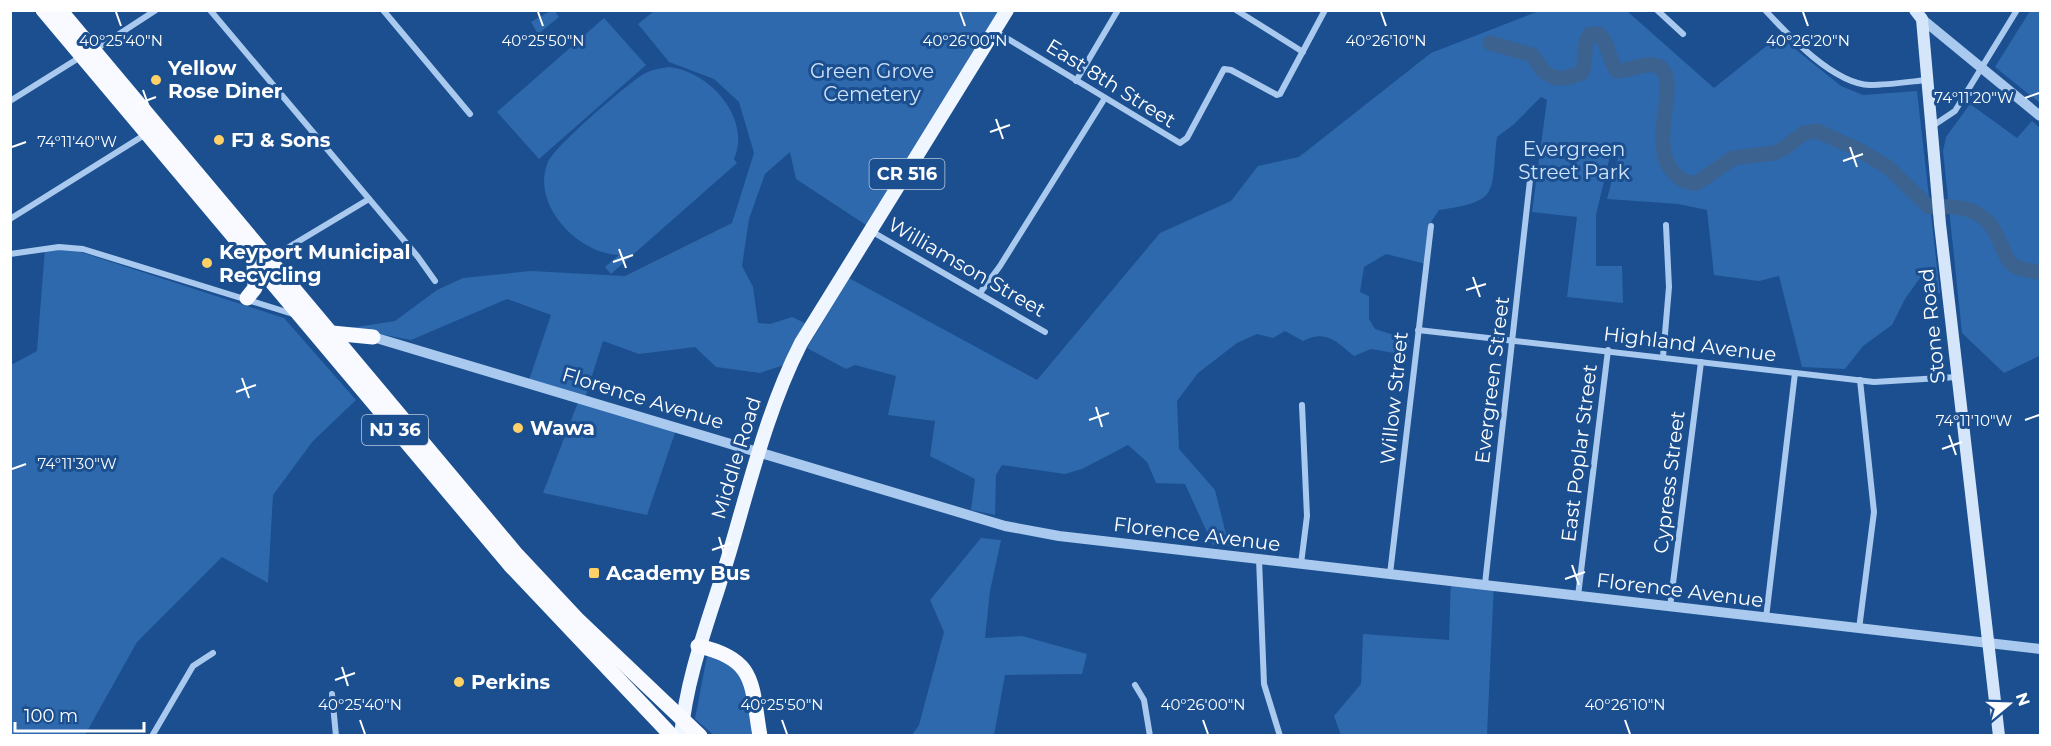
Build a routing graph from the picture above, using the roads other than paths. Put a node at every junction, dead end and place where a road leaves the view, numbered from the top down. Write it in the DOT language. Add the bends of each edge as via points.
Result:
graph roads {
  1 [pos="43,10"];
  2 [pos="60,10"];
  3 [pos="156,10"];
  4 [pos="210,10"];
  5 [pos="382,10"];
  6 [pos="1007,10"];
  7 [pos="1118,10"];
  8 [pos="1236,10"];
  9 [pos="1325,10"];
  10 [pos="1657,10"];
  11 [pos="1765,10"];
  12 [pos="2017,10"];
  13 [pos="1918,15"];
  14 [pos="995,31"];
  15 [pos="1683,34"];
  16 [pos="1303,52"];
  17 [pos="87,54"];
  18 [pos="1982,69"];
  19 [pos="1926,80"];
  20 [pos="1076,81"];
  21 [pos="1105,98"];
  22 [pos="10,101"];
  23 [pos="470,114"];
  24 [pos="2040,116"];
  25 [pos="1930,128"];
  26 [pos="147,134"];
  27 [pos="1530,180"];
  28 [pos="369,199"];
  29 [pos="10,219"];
  30 [pos="1666,225"];
  31 [pos="1431,226"];
  32 [pos="871,231"];
  33 [pos="10,254"];
  34 [pos="261,262"];
  35 [pos="435,281"];
  36 [pos="980,293"];
  37 [pos="247,298"];
  38 [pos="298,316"];
  39 [pos="1418,330"];
  40 [pos="1046,332"];
  41 [pos="332,333"];
  42 [pos="373,337"];
  43 [pos="1513,340"];
  44 [pos="1608,350"];
  45 [pos="1663,357"];
  46 [pos="1701,362"];
  47 [pos="360,367"];
  48 [pos="1795,373"];
  49 [pos="1958,377"];
  50 [pos="1860,380"];
  51 [pos="1302,405"];
  52 [pos="758,453"];
  53 [pos="1259,559"];
  54 [pos="1301,564"];
  55 [pos="1390,574"];
  56 [pos="1485,584"];
  57 [pos="1578,596"];
  58 [pos="1670,607"];
  59 [pos="1766,618"];
  60 [pos="1859,629"];
  61 [pos="1988,645"];
  62 [pos="699,646"];
  63 [pos="2040,649"];
  64 [pos="213,653"];
  65 [pos="1135,685"];
  66 [pos="332,694"];
  67 [pos="682,728"];
  68 [pos="152,735"];
  69 [pos="336,735"];
  70 [pos="672,735"];
  71 [pos="700,735"];
  72 [pos="760,735"];
  73 [pos="1150,735"];
  74 [pos="1280,735"];
  75 [pos="1999,735"];
  1 -- 17 [label="highway, NJ 36"];
  2 -- 17 [label="highway, NJ 36"];
  3 -- 17 [label="street"];
  4 -- 28 [label="street"];
  5 -- 23 [label="street"];
  6 -- 14 [label="main road, CR 516"];
  7 -- 20 [label="street"];
  8 -- 16 [label="street"];
  9 -- 16 [label="street"];
  10 -- 15 [label="street"];
  11 -- 19 [label="street" via="1827,68 1848,80 1868,85"];
  12 -- 18 [label="street"];
  13 -- 18 [label="street"];
  13 -- 19 [label="main road, Stone Road"];
  14 -- 20 [label="street, East 8th Street"];
  14 -- 32 [label="main road, CR 516"];
  16 -- 21 [label="street, East 8th Street" via="1281,97 1224,69 1180,143"];
  17 -- 22 [label="street"];
  17 -- 26 [label="highway, NJ 36"];
  17 -- 34 [label="highway, NJ 36"];
  18 -- 24 [label="street"];
  18 -- 25 [label="street" via="1954,111"];
  19 -- 25 [label="main road, Stone Road"];
  20 -- 21 [label="street, East 8th Street"];
  21 -- 36 [label="street"];
  25 -- 49 [label="main road, Stone Road"];
  26 -- 29 [label="street"];
  26 -- 34 [label="highway, NJ 36"];
  27 -- 43 [label="street, Evergreen Street"];
  28 -- 34 [label="street"];
  28 -- 35 [label="street"];
  30 -- 45 [label="street" via="1669,287"];
  31 -- 39 [label="street, Willow Street"];
  32 -- 36 [label="street, Williamson Street"];
  32 -- 52 [label="main road, Middle Road / CR 516" via="779,388"];
  33 -- 37 [label="street" via="59,247 83,249"];
  34 -- 37 [label="highway" via="255,288"];
  34 -- 38 [label="highway, NJ 36"];
  34 -- 41 [label="highway, NJ 36"];
  36 -- 40 [label="street, Williamson Street"];
  37 -- 38 [label="street"];
  38 -- 70 [label="highway, NJ 36" via="510,565"];
  39 -- 43 [label="street, Highland Avenue"];
  39 -- 55 [label="street, Willow Street"];
  41 -- 42 [label="highway"];
  41 -- 47 [label="highway, NJ 36"];
  42 -- 47 [label="highway" via="362,351"];
  42 -- 52 [label="street, Florence Avenue"];
  43 -- 44 [label="street, Highland Avenue"];
  43 -- 56 [label="street, Evergreen Street"];
  44 -- 45 [label="street, Highland Avenue"];
  44 -- 57 [label="street, East Poplar Street"];
  45 -- 46 [label="street, Highland Avenue"];
  46 -- 48 [label="street, Highland Avenue"];
  46 -- 58 [label="street, Cypress Street"];
  47 -- 67 [label="highway, NJ 36" via="553,595"];
  48 -- 50 [label="street, Highland Avenue"];
  48 -- 59 [label="street"];
  49 -- 50 [label="street, Highland Avenue"];
  49 -- 61 [label="main road, Stone Road"];
  50 -- 60 [label="street" via="1874,512"];
  51 -- 54 [label="street" via="1307,516"];
  52 -- 53 [label="street, Florence Avenue" via="1005,526"];
  52 -- 62 [label="main road, Middle Road / CR 516"];
  53 -- 54 [label="street, Florence Avenue"];
  53 -- 74 [label="street" via="1264,684"];
  54 -- 55 [label="street, Florence Avenue"];
  55 -- 56 [label="street, Florence Avenue"];
  56 -- 57 [label="street, Florence Avenue"];
  57 -- 58 [label="street, Florence Avenue"];
  58 -- 59 [label="street, Florence Avenue"];
  59 -- 60 [label="street, Florence Avenue"];
  60 -- 61 [label="street, Florence Avenue"];
  61 -- 63 [label="street, Florence Avenue"];
  61 -- 75 [label="main road, Stone Road"];
  62 -- 67 [label="main road, Middle Road / CR 516"];
  62 -- 72 [label="highway" via="728,654 745,669"];
  64 -- 68 [label="street" via="193,666"];
  65 -- 73 [label="street" via="1144,700"];
  66 -- 69 [label="street"];
  67 -- 71 [label="highway, NJ 36"];
}
